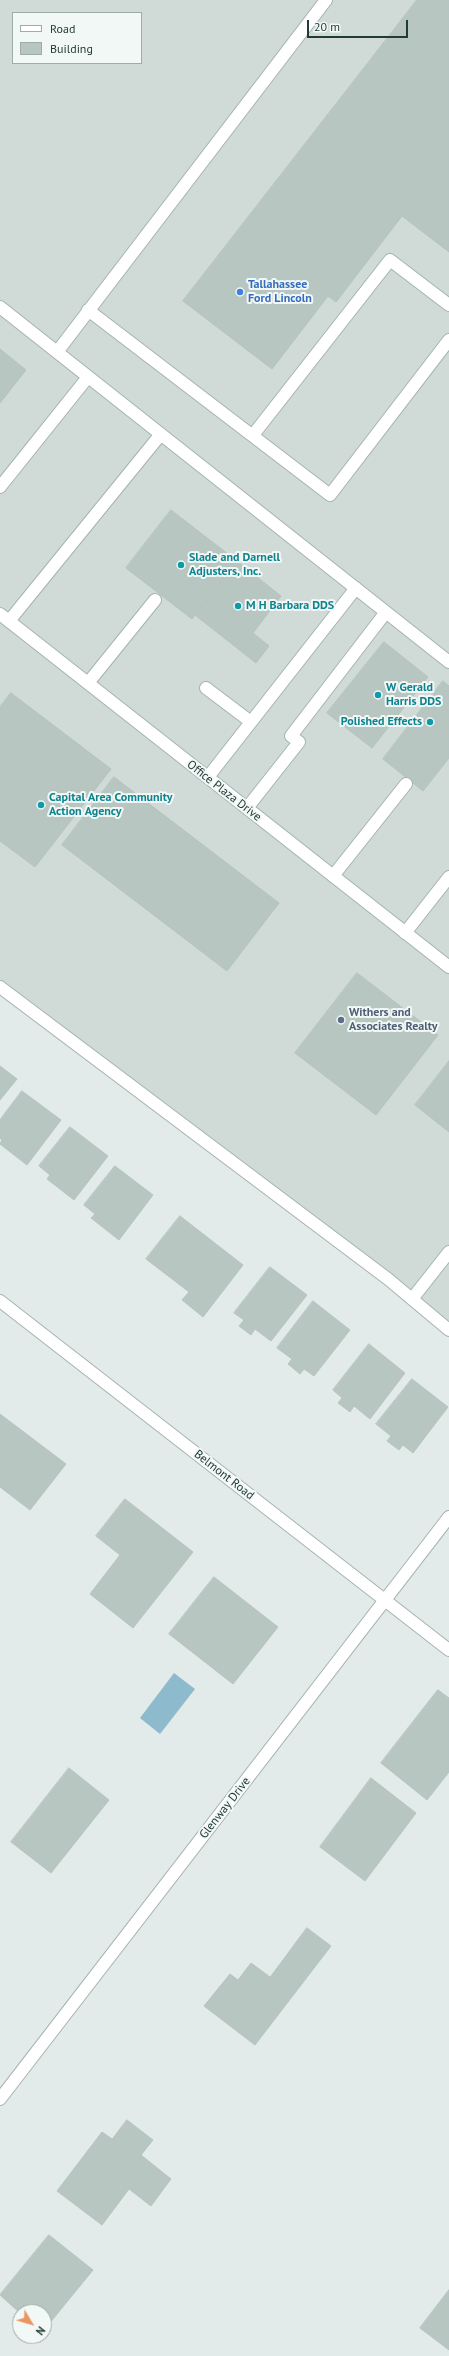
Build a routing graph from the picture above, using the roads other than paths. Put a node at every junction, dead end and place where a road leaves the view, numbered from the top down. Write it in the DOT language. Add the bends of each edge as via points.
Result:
graph roads {
  1 [pos="326,0"];
  2 [pos="449,305"];
  3 [pos="0,307"];
  4 [pos="88,310"];
  5 [pos="449,340"];
  6 [pos="57,352"];
  7 [pos="88,377"];
  8 [pos="161,434"];
  9 [pos="253,435"];
  10 [pos="0,487"];
  11 [pos="356,588"];
  12 [pos="155,600"];
  13 [pos="386,612"];
  14 [pos="4,617"];
  15 [pos="449,662"];
  16 [pos="88,683"];
  17 [pos="206,688"];
  18 [pos="251,722"];
  19 [pos="208,778"];
  20 [pos="406,784"];
  21 [pos="248,808"];
  22 [pos="333,876"];
  23 [pos="449,877"];
  24 [pos="405,933"];
  25 [pos="449,967"];
  26 [pos="0,987"];
  27 [pos="449,1252"];
  28 [pos="412,1299"];
  29 [pos="0,1301"];
  30 [pos="449,1330"];
  31 [pos="449,1517"];
  32 [pos="386,1600"];
  33 [pos="449,1650"];
  34 [pos="0,2099"];
  1 -- 4 [label="street"];
  2 -- 9 [label="street" via="390,260"];
  3 -- 6 [label="street"];
  4 -- 6 [label="street"];
  4 -- 9 [label="street"];
  5 -- 9 [label="street" via="330,494"];
  6 -- 7 [label="street"];
  7 -- 8 [label="street"];
  7 -- 10 [label="street"];
  8 -- 11 [label="street"];
  8 -- 14 [label="street"];
  11 -- 13 [label="street"];
  11 -- 18 [label="street"];
  12 -- 16 [label="street"];
  13 -- 15 [label="street"];
  13 -- 21 [label="street" via="291,736 299,742"];
  14 -- 16 [label="street, Office Plaza Drive"];
  16 -- 19 [label="street, Office Plaza Drive"];
  17 -- 18 [label="street"];
  18 -- 19 [label="street"];
  19 -- 21 [label="street, Office Plaza Drive"];
  20 -- 22 [label="street"];
  21 -- 22 [label="street, Office Plaza Drive"];
  22 -- 24 [label="street, Office Plaza Drive"];
  23 -- 24 [label="street"];
  24 -- 25 [label="street, Office Plaza Drive"];
  26 -- 28 [label="street"];
  27 -- 28 [label="street"];
  28 -- 30 [label="street"];
  29 -- 32 [label="street, Belmont Road"];
  31 -- 32 [label="street, Glenway Drive"];
  32 -- 33 [label="street, Belmont Road"];
  32 -- 34 [label="street, Glenway Drive"];
}
